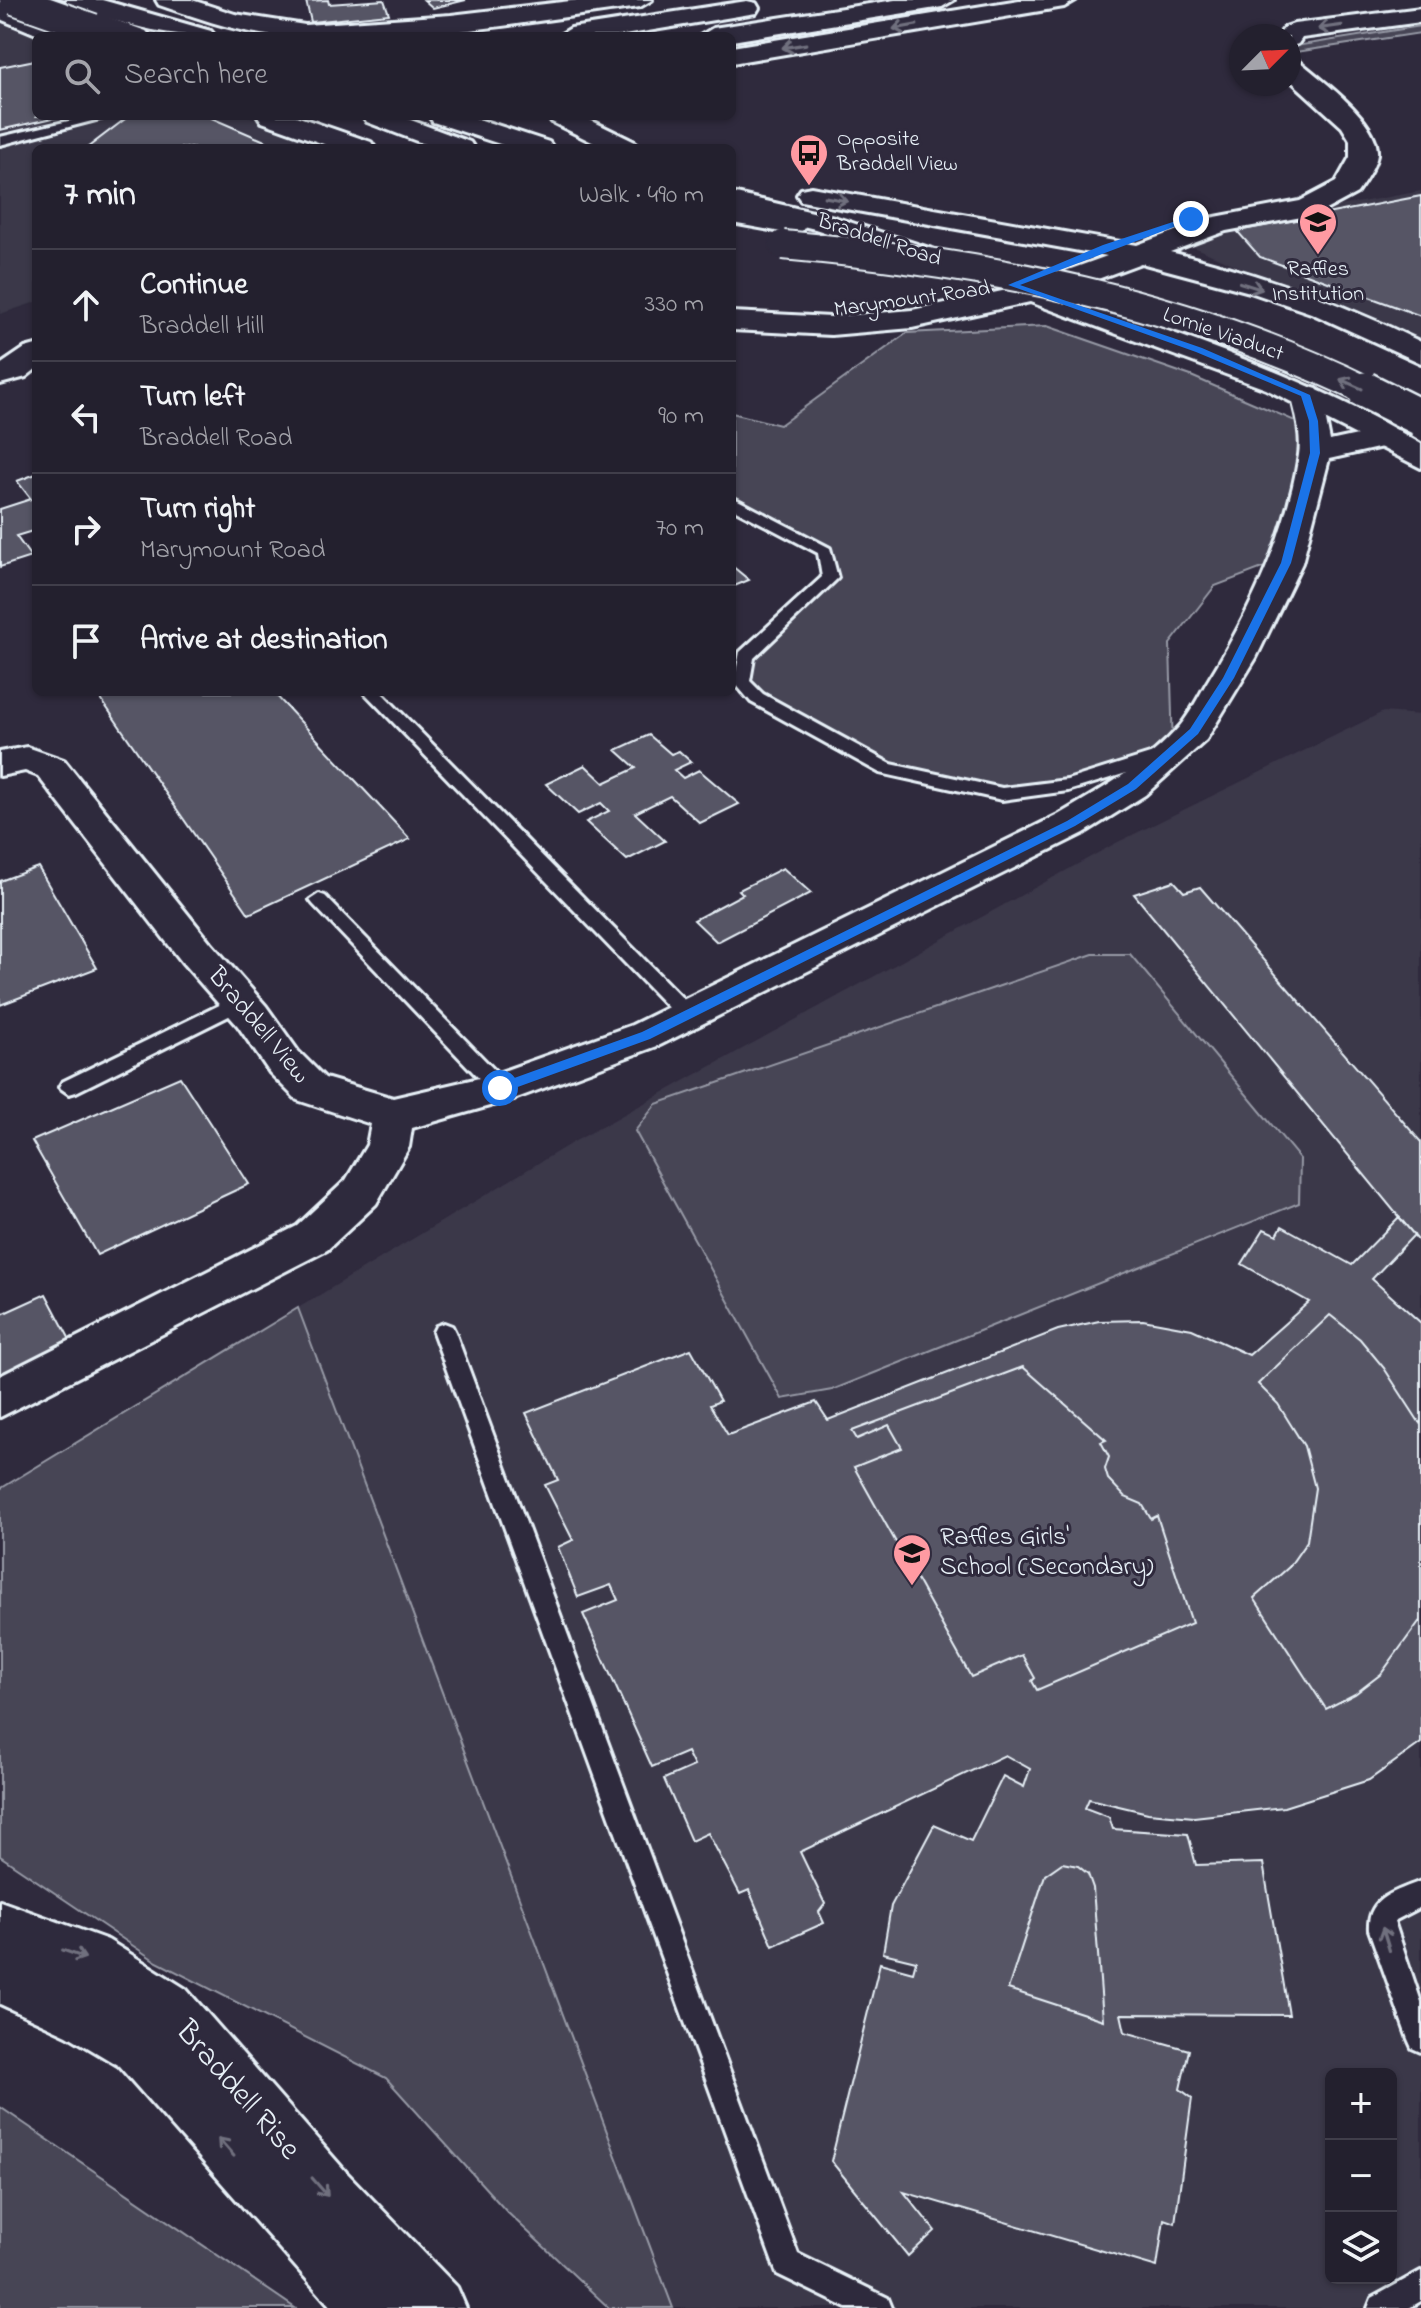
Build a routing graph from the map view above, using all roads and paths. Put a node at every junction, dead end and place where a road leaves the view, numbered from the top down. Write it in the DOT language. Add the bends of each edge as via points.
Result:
graph roads {
  1 [pos="14,0"];
  2 [pos="37,0"];
  3 [pos="144,0"];
  4 [pos="168,0"];
  5 [pos="641,0"];
  6 [pos="797,0"];
  7 [pos="942,0"];
  8 [pos="1064,0"];
  9 [pos="1348,0"];
  10 [pos="0,10"];
  11 [pos="1421,15"];
  12 [pos="76,22"];
  13 [pos="1275,24"];
  14 [pos="1301,31"];
  15 [pos="108,32"];
  16 [pos="120,32"];
  17 [pos="186,32"];
  18 [pos="214,32"];
  19 [pos="301,32"];
  20 [pos="339,32"];
  21 [pos="531,32"];
  22 [pos="596,32"];
  23 [pos="736,32"];
  24 [pos="736,54"];
  25 [pos="1301,76"];
  26 [pos="1299,96"];
  27 [pos="88,120"];
  28 [pos="282,120"];
  29 [pos="386,120"];
  30 [pos="454,120"];
  31 [pos="530,120"];
  32 [pos="566,120"];
  33 [pos="584,133"];
  34 [pos="0,141"];
  35 [pos="350,144"];
  36 [pos="450,144"];
  37 [pos="527,144"];
  38 [pos="614,144"];
  39 [pos="736,181"];
  40 [pos="736,202"];
  41 [pos="736,216"];
  42 [pos="736,238"];
  43 [pos="1119,250"];
  44 [pos="1022,289"];
  45 [pos="736,308"];
  46 [pos="736,321"];
  47 [pos="28,338"];
  48 [pos="1418,367"];
  49 [pos="0,375"];
  50 [pos="1306,395"];
  51 [pos="1421,418"];
  52 [pos="1389,437"];
  53 [pos="1315,453"];
  54 [pos="1421,458"];
  55 [pos="736,504"];
  56 [pos="376,696"];
  57 [pos="1173,752"];
  58 [pos="0,764"];
  59 [pos="319,900"];
  60 [pos="240,1002"];
  61 [pos="687,1015"];
  62 [pos="69,1087"];
  63 [pos="500,1088"];
  64 [pos="393,1114"];
  65 [pos="444,1332"];
  66 [pos="0,1398"];
  67 [pos="1421,1894"];
  68 [pos="0,1928"];
  69 [pos="0,1976"];
  70 [pos="1421,2039"];
  71 [pos="1421,2285"];
  72 [pos="372,2308"];
  73 [pos="436,2308"];
  74 [pos="878,2308"];
  75 [pos="1382,2308"];
  1 -- 15 [label="main road, bridge"];
  2 -- 12 [label="main road"];
  3 -- 18 [label="main road"];
  4 -- 19 [label="main road" via="231,21"];
  5 -- 20 [label="main road"];
  5 -- 21 [label="main road"];
  6 -- 22 [label="main road"];
  7 -- 23 [label="main road"];
  8 -- 24 [label="main road, one-way"];
  9 -- 13 [label="main road" via="1302,7"];
  10 -- 12 [label="main road"];
  11 -- 14 [label="main road, one-way"];
  12 -- 16 [label="main road"];
  12 -- 17 [label="main road" via="130,18"];
  25 -- 43 [label="main road, Marymount Road" via="1353,123 1363,140 1364,157 1347,187 1308,208"];
  26 -- 43 [label="main road, Marymount Road" via="1334,128 1347,149 1343,167 1315,193 1191,219"];
  27 -- 34 [label="lane"];
  28 -- 35 [label="main road"];
  29 -- 36 [label="main road"];
  30 -- 37 [label="main road"];
  31 -- 33 [label="main road"];
  32 -- 33 [label="main road"];
  33 -- 38 [label="main road"];
  39 -- 43 [label="main road, Braddell Road, one-way"];
  40 -- 44 [label="main road, Braddell Road" via="824,223"];
  41 -- 48 [label="main road, Lornie Viaduct" via="925,237 1094,267"];
  51 -- 42 [label="main road, Lornie Viaduct, one-way, bridge" via="1241,339 1084,291 939,261"];
  43 -- 44 [label="main road, Marymount Road"];
  43 -- 48 [label="main road, Braddell Road, one-way" via="1321,307"];
  44 -- 45 [label="main road, Marymount Road" via="826,312"];
  44 -- 46 [label="main road, Marymount Road" via="912,319 831,326"];
  44 -- 50 [label="main road, Braddell Road" via="1199,350"];
  47 -- 49 [label="main road" via="15,370"];
  50 -- 52 [label="main road, Braddell Road"];
  50 -- 53 [label="street"];
  52 -- 53 [label="street"];
  52 -- 54 [label="main road, Braddell Road"];
  53 -- 57 [label="street" via="1286,563 1228,678 1194,732"];
  55 -- 57 [label="lane" via="825,551 830,578 746,656 742,682 757,698 886,769 1002,794 1068,785"];
  56 -- 61 [label="lane"];
  57 -- 61 [label="street" via="1132,787 1071,824"];
  58 -- 60 [label="street, Braddell View" via="27,759 51,768"];
  59 -- 63 [label="lane"];
  60 -- 62 [label="lane"];
  60 -- 64 [label="street, Braddell View" via="311,1089"];
  61 -- 63 [label="street" via="593,1057"];
  63 -- 64 [label="street"];
  64 -- 66 [label="street" via="388,1147 361,1192 312,1238"];
  65 -- 74 [label="lane" via="787,2264"];
  70 -- 67 [label="lane, one-way" via="1381,1916"];
  68 -- 73 [label="street, Braddell Rise, one-way" via="89,1959 166,2009 325,2193"];
  72 -- 69 [label="street, Braddell Rise, one-way" via="139,2046 87,2015"];
  71 -- 75 [label="lane"];
}
